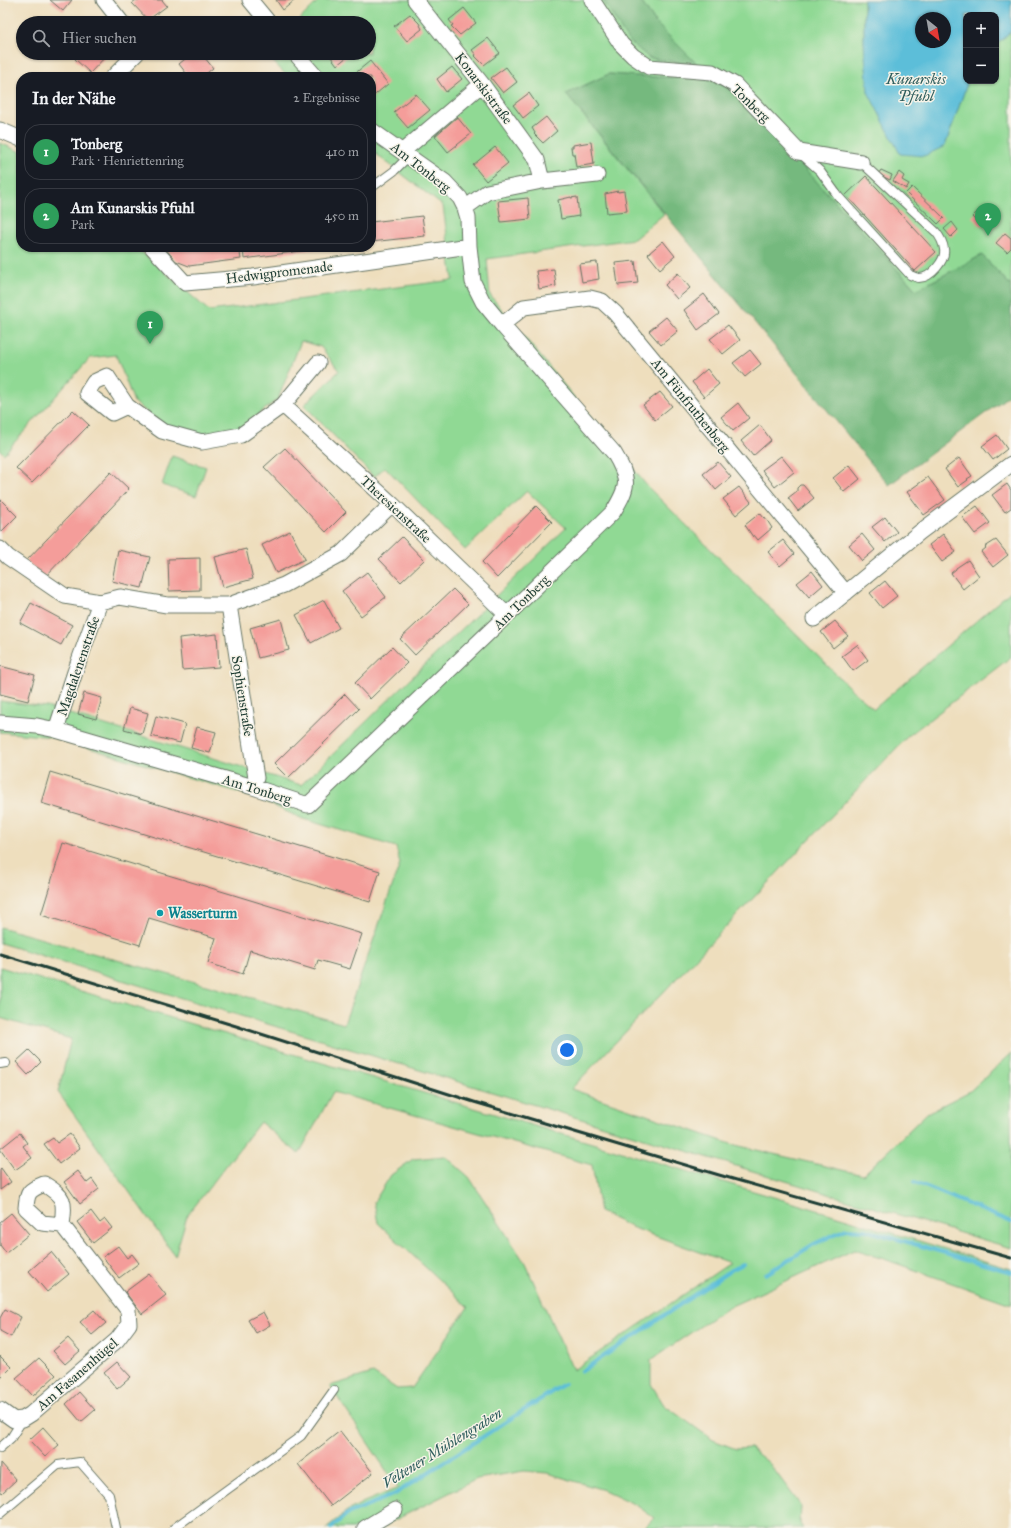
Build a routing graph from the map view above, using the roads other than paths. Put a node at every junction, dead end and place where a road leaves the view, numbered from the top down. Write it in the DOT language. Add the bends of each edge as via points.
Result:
graph roads {
  1 [pos="104,0"];
  2 [pos="250,0"];
  3 [pos="415,0"];
  4 [pos="592,0"];
  5 [pos="117,16"];
  6 [pos="263,16"];
  7 [pos="131,60"];
  8 [pos="301,60"];
  9 [pos="118,72"];
  10 [pos="312,72"];
  11 [pos="482,84"];
  12 [pos="0,130"];
  13 [pos="376,133"];
  14 [pos="16,137"];
  15 [pos="799,152"];
  16 [pos="406,154"];
  17 [pos="861,162"];
  18 [pos="597,175"];
  19 [pos="542,181"];
  20 [pos="376,184"];
  21 [pos="465,208"];
  22 [pos="469,246"];
  23 [pos="157,252"];
  24 [pos="502,325"];
  25 [pos="318,363"];
  26 [pos="283,405"];
  27 [pos="127,406"];
  28 [pos="1011,464"];
  29 [pos="392,504"];
  30 [pos="0,549"];
  31 [pos="846,593"];
  32 [pos="100,602"];
  33 [pos="229,604"];
  34 [pos="507,615"];
  35 [pos="814,619"];
  36 [pos="0,723"];
  37 [pos="56,730"];
  38 [pos="253,787"];
  39 [pos="62,1225"];
  40 [pos="334,1390"];
  41 [pos="0,1410"];
  42 [pos="23,1419"];
  43 [pos="0,1448"];
  44 [pos="395,1510"];
  45 [pos="0,1514"];
  46 [pos="116,1528"];
  47 [pos="174,1528"];
  48 [pos="365,1528"];
  1 -- 5 [label="street"];
  2 -- 6 [label="street"];
  3 -- 11 [label="street, Konarskistraße"];
  4 -- 15 [label="street, Tonberg" via="621,44 633,56 649,67 712,72 735,85"];
  7 -- 9 [label="street"];
  8 -- 10 [label="street"];
  11 -- 16 [label="street"];
  11 -- 19 [label="street, Konarskistraße" via="537,160"];
  12 -- 14 [label="street"];
  13 -- 16 [label="street, Am Tonberg"];
  15 -- 17 [label="street"];
  15 -- 17 [label="lane" via="820,171 838,196 910,275 920,278 928,275 943,259 945,250 942,240"];
  16 -- 20 [label="lane" via="394,171"];
  16 -- 21 [label="street, Am Tonberg" via="445,182 460,198"];
  18 -- 19 [label="street"];
  19 -- 21 [label="street" via="487,192"];
  21 -- 22 [label="street, Am Tonberg"];
  22 -- 23 [label="street, Hedwigpromenade" via="254,277 185,283"];
  22 -- 24 [label="street, Am Tonberg" via="473,282 483,302"];
  24 -- 31 [label="street, Am Fünfruthenberg" via="524,307 590,298 602,301 616,314"];
  24 -- 34 [label="street, Am Tonberg" via="614,453 627,481 622,497 612,512"];
  25 -- 26 [label="street"];
  26 -- 27 [label="street" via="241,435 202,442 162,431"];
  26 -- 29 [label="street, Theresienstraße"];
  28 -- 31 [label="street" via="920,532"];
  29 -- 33 [label="street" via="341,554 284,585"];
  29 -- 34 [label="street, Theresienstraße"];
  30 -- 32 [label="street" via="65,596"];
  31 -- 35 [label="street"];
  32 -- 33 [label="street" via="120,597 167,605"];
  32 -- 37 [label="street, Magdalenenstraße"];
  33 -- 38 [label="street, Sophienstraße" via="256,778"];
  34 -- 38 [label="street, Am Tonberg" via="308,805"];
  36 -- 37 [label="street, Am Tonberg"];
  37 -- 38 [label="street, Am Tonberg"];
  39 -- 42 [label="street, Am Fasanenhügel" via="128,1310 129,1324 117,1340"];
  40 -- 47 [label="lane" via="301,1436"];
  41 -- 42 [label="street, Am Fasanenhügel" via="14,1420"];
  42 -- 43 [label="lane" via="11,1438"];
  44 -- 48 [label="street"];
  45 -- 46 [label="lane" via="58,1465 80,1462 109,1496"];
}
